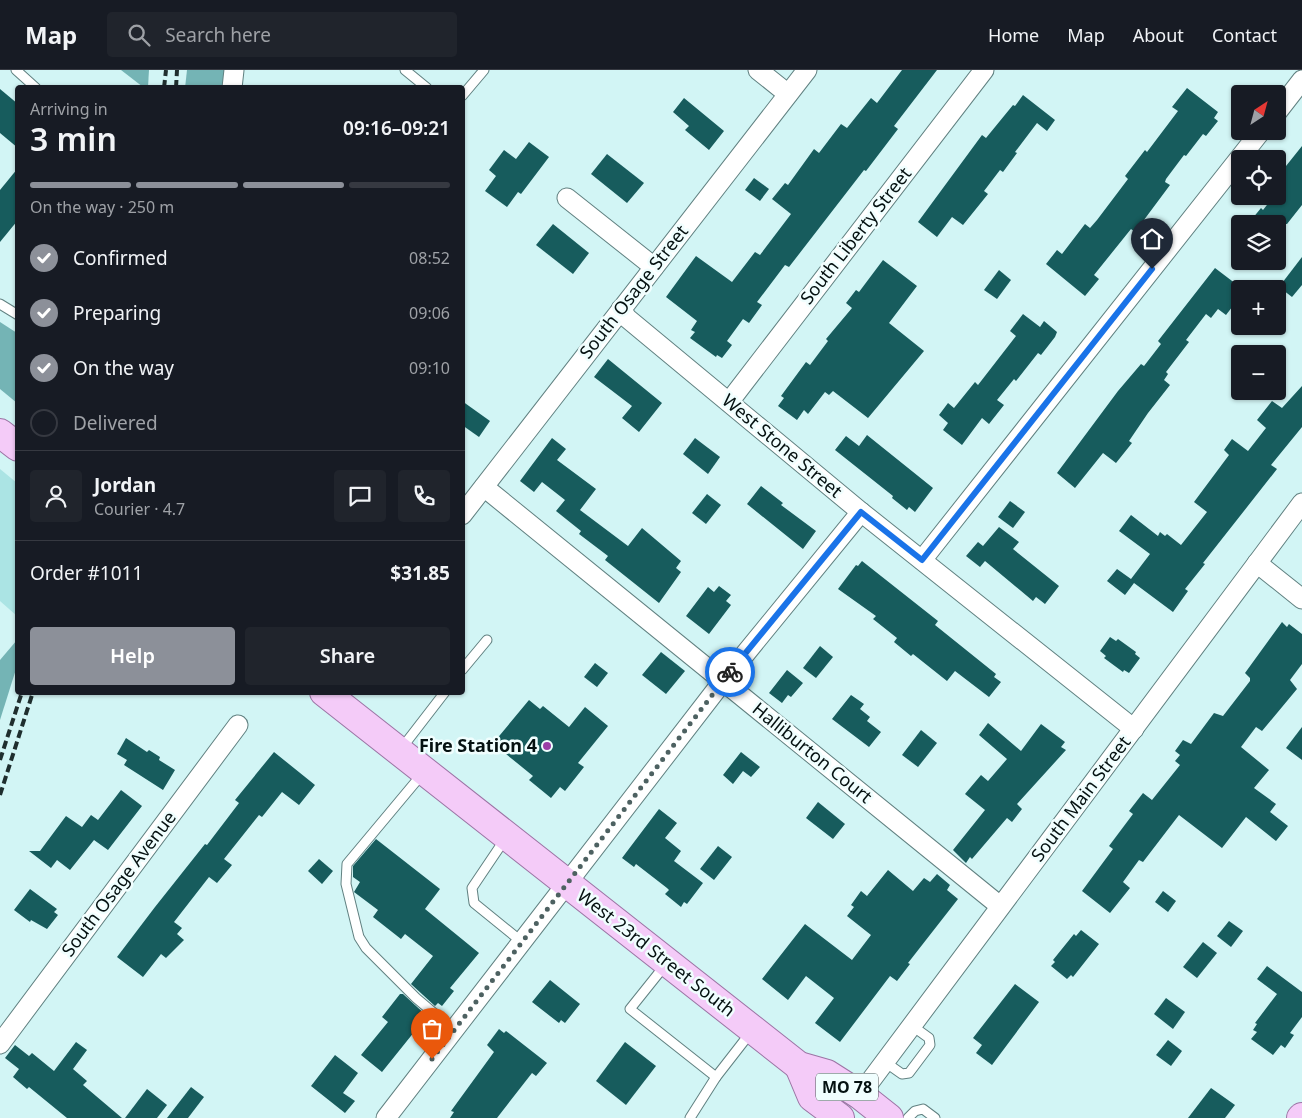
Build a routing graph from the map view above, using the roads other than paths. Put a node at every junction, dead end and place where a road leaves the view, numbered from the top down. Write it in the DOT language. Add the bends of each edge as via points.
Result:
graph roads {
  1 [pos="16,70"];
  2 [pos="234,70"];
  3 [pos="405,70"];
  4 [pos="484,70"];
  5 [pos="758,70"];
  6 [pos="807,70"];
  7 [pos="984,70"];
  8 [pos="1302,80"];
  9 [pos="33,85"];
  10 [pos="232,85"];
  11 [pos="423,85"];
  12 [pos="465,92"];
  13 [pos="788,94"];
  14 [pos="1286,101"];
  15 [pos="1254,140"];
  16 [pos="567,198"];
  17 [pos="654,267"];
  18 [pos="0,304"];
  19 [pos="622,310"];
  20 [pos="15,313"];
  21 [pos="729,402"];
  22 [pos="0,433"];
  23 [pos="15,445"];
  24 [pos="484,487"];
  25 [pos="1302,503"];
  26 [pos="465,511"];
  27 [pos="861,512"];
  28 [pos="922,560"];
  29 [pos="1257,563"];
  30 [pos="1302,599"];
  31 [pos="487,640"];
  32 [pos="465,666"];
  33 [pos="723,681"];
  34 [pos="328,695"];
  35 [pos="443,695"];
  36 [pos="238,725"];
  37 [pos="1134,729"];
  38 [pos="399,752"];
  39 [pos="424,771"];
  40 [pos="507,836"];
  41 [pos="567,883"];
  42 [pos="1000,906"];
  43 [pos="522,942"];
  44 [pos="667,962"];
  45 [pos="911,1025"];
  46 [pos="454,1030"];
  47 [pos="753,1030"];
  48 [pos="0,1044"];
  49 [pos="886,1062"];
  50 [pos="799,1066"];
  51 [pos="716,1077"];
  52 [pos="860,1095"];
  53 [pos="386,1118"];
  54 [pos="690,1118"];
  55 [pos="840,1118"];
  56 [pos="889,1118"];
  57 [pos="908,1118"];
  58 [pos="934,1118"];
  1 -- 9 [label="lane"];
  2 -- 10 [label="street"];
  3 -- 11 [label="lane"];
  4 -- 12 [label="lane"];
  5 -- 13 [label="street"];
  6 -- 13 [label="street, South Osage Street"];
  7 -- 21 [label="street, South Liberty Street"];
  8 -- 14 [label="street"];
  13 -- 17 [label="street, South Osage Street"];
  15 -- 28 [label="street"];
  16 -- 17 [label="street"];
  17 -- 19 [label="street, South Osage Street"];
  18 -- 20 [label="lane"];
  19 -- 21 [label="street, West Stone Street" via="627,318"];
  19 -- 24 [label="street, South Osage Street"];
  21 -- 27 [label="street, West Stone Street"];
  22 -- 23 [label="main road"];
  24 -- 26 [label="street, South Osage Street"];
  24 -- 33 [label="street, Halliburton Court"];
  25 -- 29 [label="street, South Main Street"];
  27 -- 28 [label="street, West Stone Street"];
  27 -- 33 [label="street"];
  28 -- 37 [label="street, West Stone Street"];
  29 -- 30 [label="street"];
  29 -- 37 [label="street, South Main Street"];
  31 -- 32 [label="lane"];
  33 -- 41 [label="street"];
  33 -- 42 [label="street, Halliburton Court"];
  34 -- 38 [label="main road, West 23rd Street South / MO 78"];
  35 -- 38 [label="lane"];
  36 -- 48 [label="street, South Osage Avenue"];
  37 -- 42 [label="street, South Main Street"];
  38 -- 39 [label="main road, West 23rd Street South / MO 78"];
  39 -- 40 [label="main road, West 23rd Street South / MO 78"];
  39 -- 46 [label="lane" via="347,864 346,884 359,937 366,948"];
  40 -- 41 [label="main road, West 23rd Street South / MO 78"];
  40 -- 43 [label="lane" via="472,888 474,903"];
  41 -- 43 [label="street"];
  41 -- 44 [label="main road, West 23rd Street South / MO 78"];
  42 -- 45 [label="street, South Main Street"];
  43 -- 46 [label="street"];
  44 -- 47 [label="main road, West 23rd Street South / MO 78"];
  44 -- 51 [label="lane" via="630,1010"];
  45 -- 49 [label="street, South Main Street"];
  45 -- 49 [label="lane" via="929,1038 930,1045 909,1073 902,1074"];
  46 -- 53 [label="street"];
  47 -- 50 [label="main road, West 23rd Street South / MO 78"];
  47 -- 51 [label="lane"];
  49 -- 52 [label="street, South Main Street"];
  50 -- 52 [label="main road, MO 78" via="827,1074"];
  50 -- 55 [label="main road, MO 78" via="812,1097"];
  51 -- 54 [label="lane"];
  52 -- 56 [label="main road, MO 78"];
  57 -- 58 [label="lane" via="923,1109"];
}
